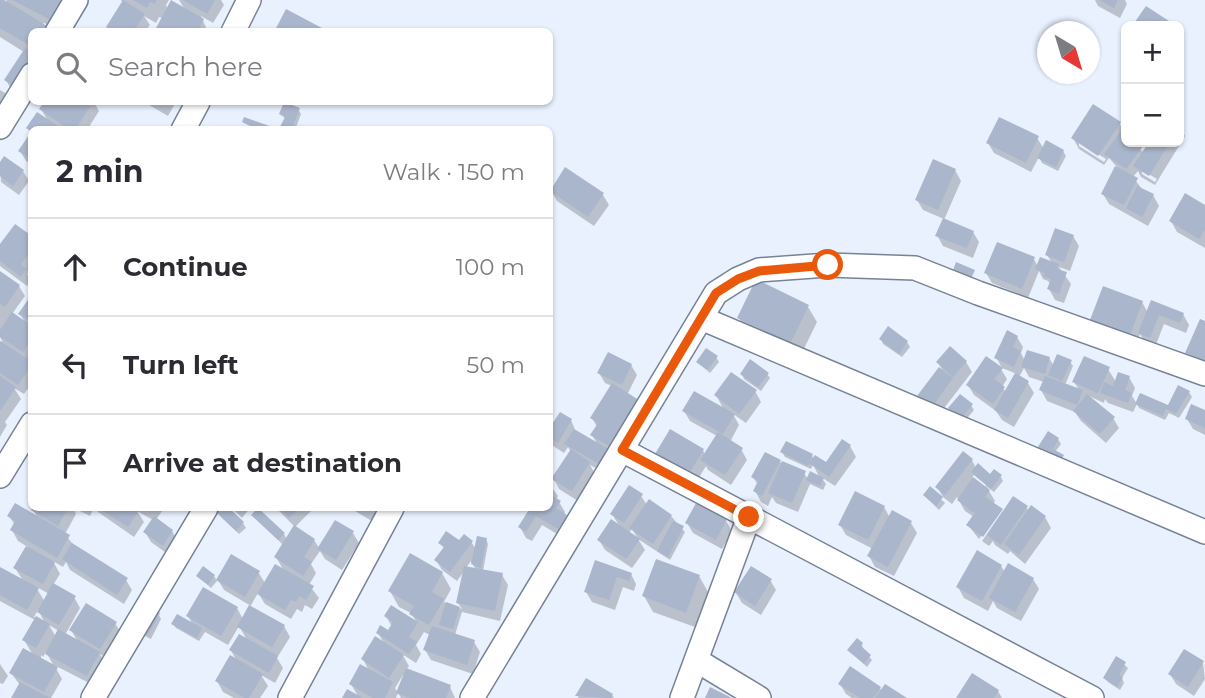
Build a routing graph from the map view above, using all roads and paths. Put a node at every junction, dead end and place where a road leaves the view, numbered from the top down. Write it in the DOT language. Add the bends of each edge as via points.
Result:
graph roads {
  1 [pos="76,0"];
  2 [pos="249,0"];
  3 [pos="59,28"];
  4 [pos="235,28"];
  5 [pos="28,82"];
  6 [pos="196,105"];
  7 [pos="185,126"];
  8 [pos="0,127"];
  9 [pos="701,318"];
  10 [pos="1205,374"];
  11 [pos="28,430"];
  12 [pos="622,450"];
  13 [pos="0,476"];
  14 [pos="204,511"];
  15 [pos="390,511"];
  16 [pos="749,517"];
  17 [pos="1205,531"];
  18 [pos="696,660"];
  19 [pos="93,698"];
  20 [pos="289,698"];
  21 [pos="472,698"];
  22 [pos="682,698"];
  23 [pos="759,698"];
  24 [pos="1092,698"];
  1 -- 3 [label="street"];
  2 -- 4 [label="street"];
  5 -- 8 [label="street"];
  6 -- 7 [label="street"];
  9 -- 10 [label="street" via="716,293 759,271 828,265 915,268"];
  9 -- 12 [label="street"];
  9 -- 17 [label="street"];
  11 -- 13 [label="street"];
  12 -- 16 [label="street"];
  12 -- 21 [label="street"];
  14 -- 19 [label="street"];
  15 -- 20 [label="street"];
  16 -- 18 [label="street"];
  16 -- 24 [label="street"];
  18 -- 22 [label="street"];
  18 -- 23 [label="street"];
}
